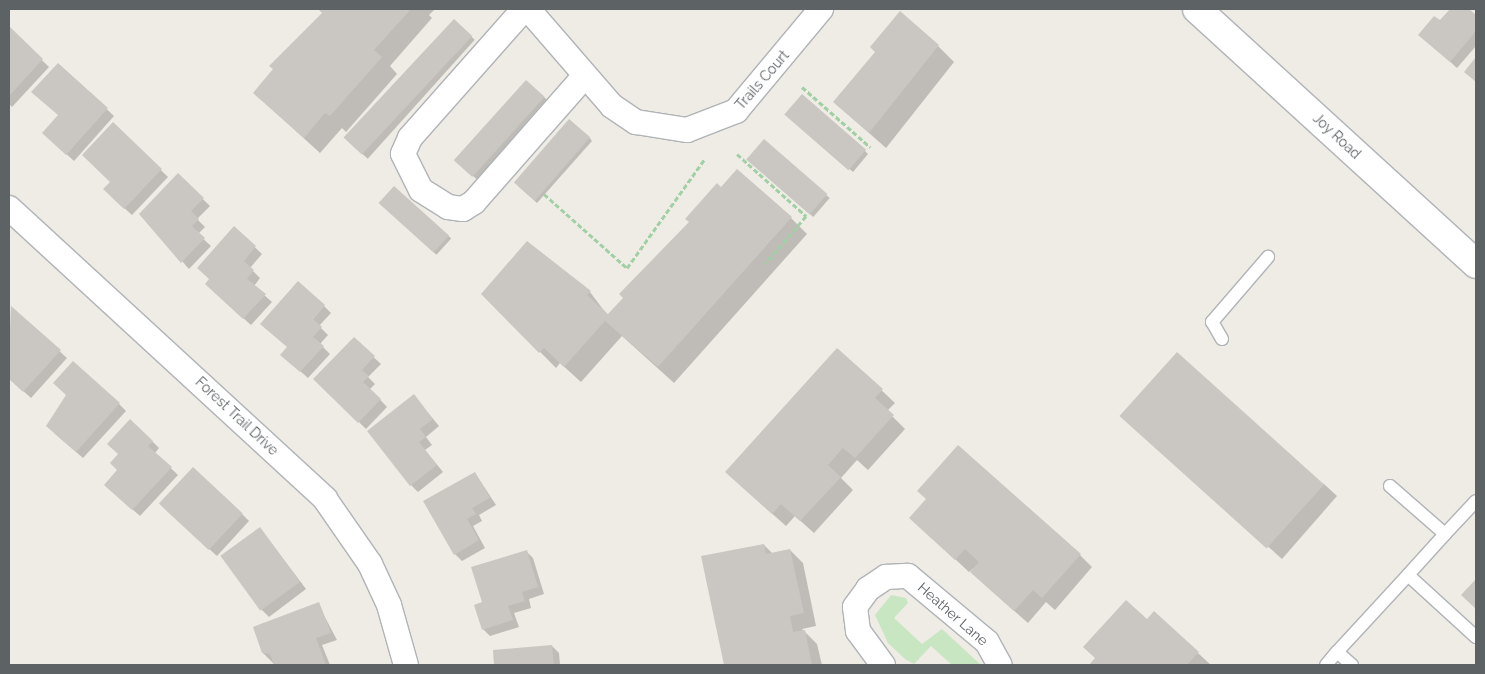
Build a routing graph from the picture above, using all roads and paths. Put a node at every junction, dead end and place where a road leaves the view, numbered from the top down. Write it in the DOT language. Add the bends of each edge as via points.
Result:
graph roads {
  1 [pos="524,9"];
  2 [pos="528,9"];
  3 [pos="821,9"];
  4 [pos="1197,9"];
  5 [pos="584,77"];
  6 [pos="802,87"];
  7 [pos="870,147"];
  8 [pos="737,154"];
  9 [pos="704,160"];
  10 [pos="544,194"];
  11 [pos="9,208"];
  12 [pos="1268,257"];
  13 [pos="766,263"];
  14 [pos="1476,264"];
  15 [pos="1222,340"];
  16 [pos="1390,486"];
  17 [pos="1476,501"];
  18 [pos="1445,534"];
  19 [pos="1408,575"];
  20 [pos="1476,638"];
  21 [pos="1337,652"];
  22 [pos="406,665"];
  23 [pos="883,665"];
  24 [pos="1000,665"];
  25 [pos="1326,665"];
  26 [pos="1352,665"];
  1 -- 5 [label="street" via="410,138 403,154 421,190 448,207 463,209 474,202"];
  2 -- 5 [label="street, Trails Court"];
  3 -- 5 [label="street, Trails Court" via="753,95 736,111 704,127 664,130 636,122 612,106"];
  4 -- 14 [label="street, Joy Road"];
  6 -- 7 [label="path"];
  8 -- 13 [label="path" via="806,216"];
  9 -- 10 [label="path" via="628,268"];
  11 -- 22 [label="street, Forest Trail Drive" via="324,499 370,564 389,605"];
  12 -- 15 [label="lane" via="1212,322"];
  16 -- 18 [label="lane"];
  17 -- 18 [label="lane"];
  18 -- 19 [label="lane"];
  19 -- 20 [label="lane"];
  19 -- 21 [label="lane"];
  21 -- 25 [label="lane"];
  21 -- 26 [label="lane"];
  23 -- 24 [label="street, Heather Lane" via="858,631 855,607 868,589 886,578 908,576 988,642"];
}
